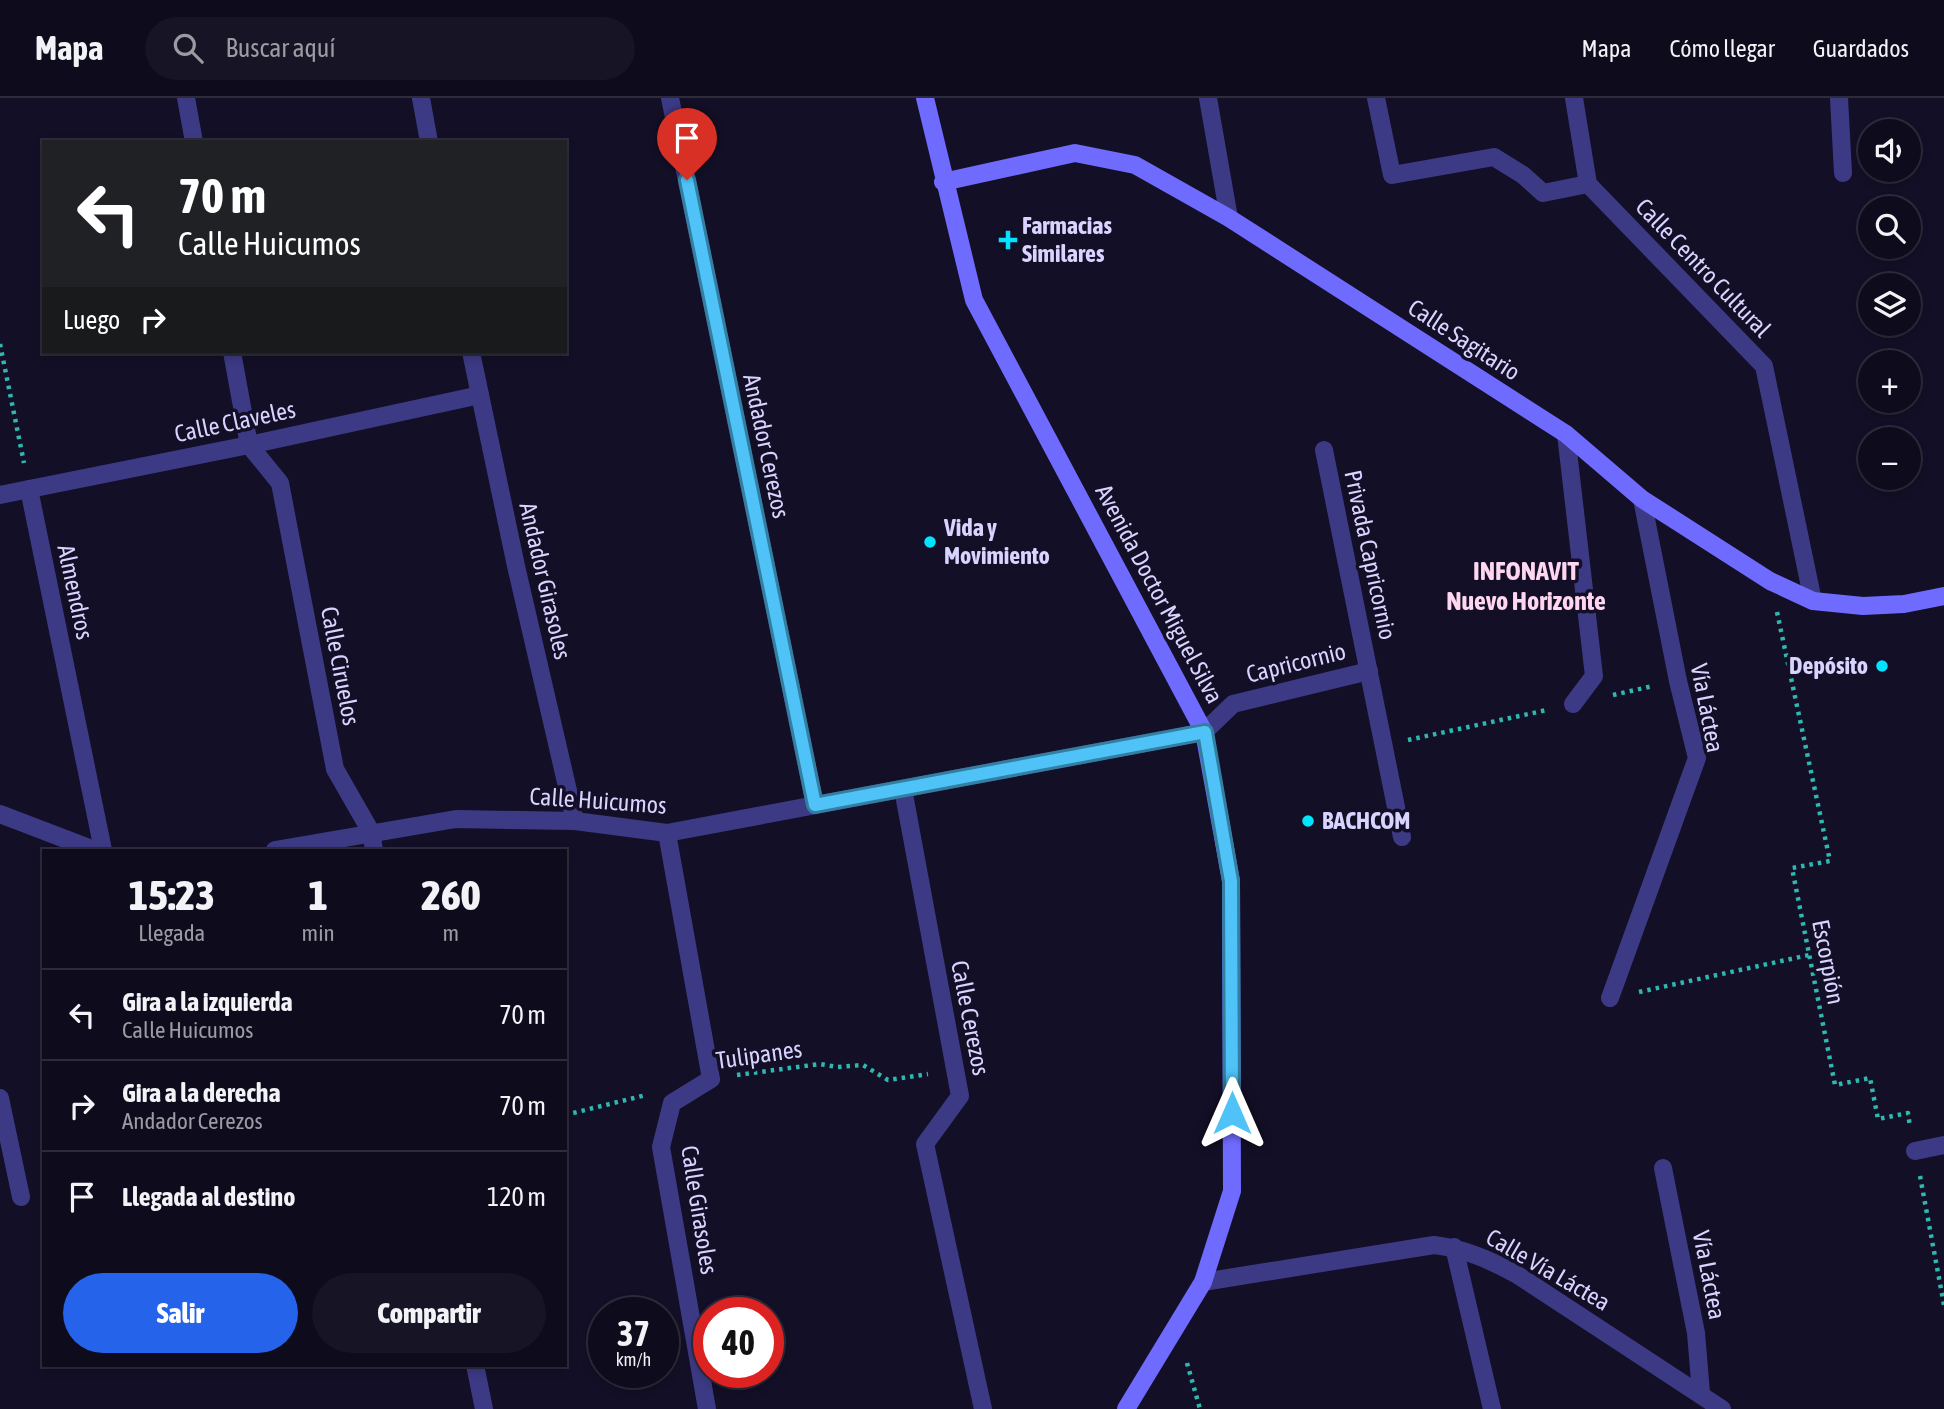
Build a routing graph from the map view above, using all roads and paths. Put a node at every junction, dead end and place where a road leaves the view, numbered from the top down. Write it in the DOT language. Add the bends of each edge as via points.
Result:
graph roads {
  1 [pos="186,98"];
  2 [pos="421,98"];
  3 [pos="670,98"];
  4 [pos="925,98"];
  5 [pos="1208,98"];
  6 [pos="1376,98"];
  7 [pos="1574,98"];
  8 [pos="1839,98"];
  9 [pos="194,140"];
  10 [pos="429,140"];
  11 [pos="1843,173"];
  12 [pos="943,182"];
  13 [pos="1588,184"];
  14 [pos="1229,218"];
  15 [pos="0,344"];
  16 [pos="232,354"];
  17 [pos="471,354"];
  18 [pos="480,395"];
  19 [pos="1566,434"];
  20 [pos="249,445"];
  21 [pos="1324,450"];
  22 [pos="29,489"];
  23 [pos="0,495"];
  24 [pos="1642,499"];
  25 [pos="1770,581"];
  26 [pos="1944,596"];
  27 [pos="1813,601"];
  28 [pos="1369,671"];
  29 [pos="1678,681"];
  30 [pos="1573,704"];
  31 [pos="1205,732"];
  32 [pos="1386,745"];
  33 [pos="903,789"];
  34 [pos="815,805"];
  35 [pos="0,814"];
  36 [pos="575,821"];
  37 [pos="371,832"];
  38 [pos="667,833"];
  39 [pos="1402,837"];
  40 [pos="91,849"];
  41 [pos="103,849"];
  42 [pos="280,849"];
  43 [pos="374,849"];
  44 [pos="1809,954"];
  45 [pos="1610,998"];
  46 [pos="956,1070"];
  47 [pos="711,1079"];
  48 [pos="658,1092"];
  49 [pos="0,1098"];
  50 [pos="567,1115"];
  51 [pos="1944,1145"];
  52 [pos="1915,1151"];
  53 [pos="1663,1168"];
  54 [pos="21,1197"];
  55 [pos="1454,1247"];
  56 [pos="1203,1282"];
  57 [pos="1944,1305"];
  58 [pos="1178,1328"];
  59 [pos="475,1367"];
  60 [pos="1701,1393"];
  61 [pos="484,1409"];
  62 [pos="707,1409"];
  63 [pos="983,1409"];
  64 [pos="1126,1409"];
  65 [pos="1200,1409"];
  66 [pos="1492,1409"];
  67 [pos="1722,1409"];
  1 -- 9 [label="street"];
  2 -- 10 [label="street"];
  3 -- 34 [label="street, Andador Cerezos"];
  4 -- 12 [label="street, Avenida Doctor Miguel Silva"];
  5 -- 14 [label="street"];
  6 -- 13 [label="street" via="1392,175 1494,157 1544,193"];
  7 -- 13 [label="street"];
  8 -- 11 [label="street"];
  12 -- 14 [label="street, Calle Sagitario" via="1075,153 1135,165"];
  12 -- 31 [label="street, Avenida Doctor Miguel Silva" via="974,300"];
  13 -- 27 [label="street, Calle Centro Cultural" via="1764,366"];
  14 -- 19 [label="street, Calle Sagitario"];
  15 -- 22 [label="path"];
  16 -- 20 [label="street"];
  17 -- 18 [label="street, Andador Girasoles"];
  18 -- 20 [label="street, Calle Claveles"];
  18 -- 36 [label="street, Andador Girasoles"];
  19 -- 24 [label="street, Calle Sagitario"];
  19 -- 30 [label="street" via="1594,676"];
  20 -- 22 [label="street, Calle Claveles"];
  20 -- 37 [label="street, Calle Ciruelos" via="280,483 335,769"];
  21 -- 28 [label="street, Privada Capricornio"];
  22 -- 23 [label="street, Calle Claveles"];
  22 -- 41 [label="street, Almendros"];
  24 -- 25 [label="street, Calle Sagitario"];
  24 -- 29 [label="street, Vía Láctea"];
  25 -- 27 [label="street, Calle Sagitario"];
  25 -- 44 [label="path, Escorpión" via="1830,861 1792,868"];
  26 -- 27 [label="street, Calle Sagitario" via="1863,606"];
  28 -- 31 [label="street, Capricornio" via="1233,704"];
  28 -- 32 [label="street, Privada Capricornio"];
  29 -- 30 [label="path"];
  29 -- 45 [label="street, Vía Láctea" via="1697,758"];
  30 -- 32 [label="path"];
  31 -- 33 [label="street, Calle Huicumos"];
  31 -- 56 [label="street, Avenida Doctor Miguel Silva" via="1231,881 1232,1191"];
  32 -- 39 [label="street, Privada Capricornio"];
  33 -- 34 [label="street, Calle Huicumos"];
  33 -- 46 [label="street, Calle Cerezos"];
  34 -- 38 [label="street, Calle Huicumos"];
  35 -- 40 [label="street"];
  36 -- 37 [label="street, Calle Huicumos" via="456,819"];
  36 -- 38 [label="street, Calle Huicumos"];
  37 -- 42 [label="street, Calle Huicumos"];
  37 -- 43 [label="street, Calle Ciruelos"];
  38 -- 47 [label="street"];
  44 -- 45 [label="path"];
  44 -- 52 [label="path, Escorpión" via="1835,1085 1870,1079 1878,1119 1908,1113"];
  46 -- 47 [label="path, Tulipanes" via="888,1080 863,1065 820,1063"];
  46 -- 63 [label="street, Calle Cerezos" via="960,1097 925,1144"];
  47 -- 62 [label="street, Calle Girasoles" via="671,1103 661,1147"];
  48 -- 50 [label="path"];
  49 -- 54 [label="street"];
  51 -- 52 [label="street"];
  52 -- 57 [label="path, Escorpión"];
  53 -- 60 [label="street, Vía Láctea" via="1696,1333"];
  55 -- 56 [label="street, Calle Vía Láctea" via="1434,1245"];
  55 -- 60 [label="street, Calle Vía Láctea" via="1482,1255 1516,1274"];
  55 -- 66 [label="street"];
  56 -- 58 [label="street, Avenida Doctor Miguel Silva"];
  58 -- 64 [label="street, Avenida Doctor Miguel Silva"];
  58 -- 65 [label="path"];
  59 -- 61 [label="street"];
  60 -- 67 [label="street, Calle Vía Láctea"];
}
